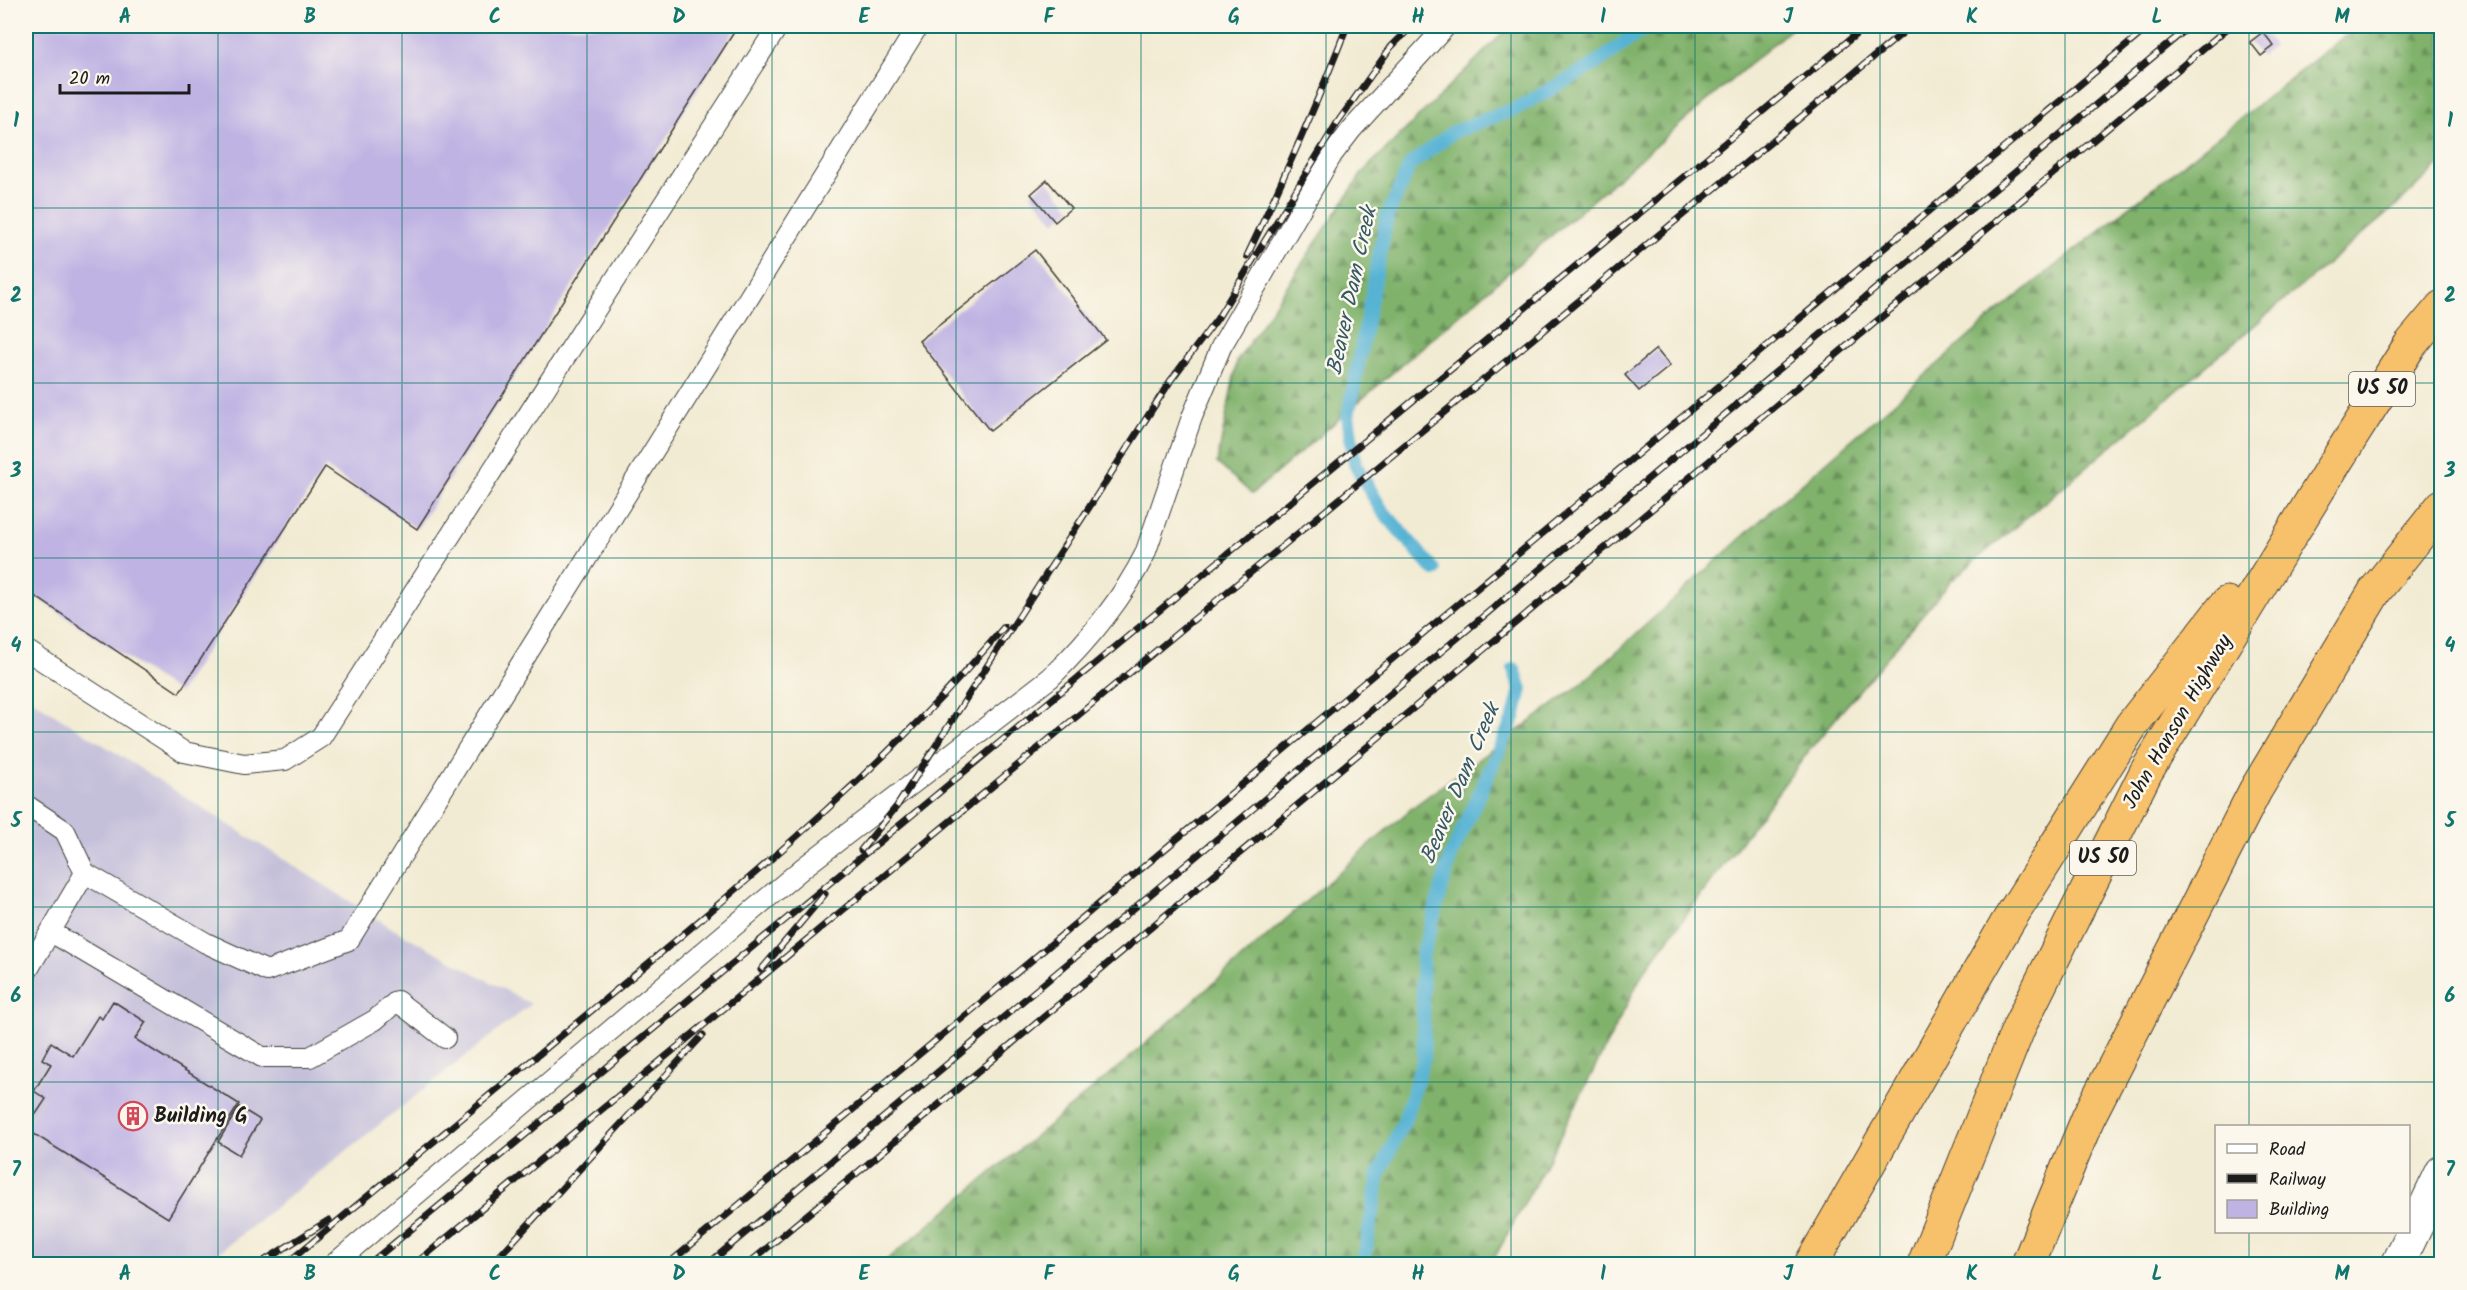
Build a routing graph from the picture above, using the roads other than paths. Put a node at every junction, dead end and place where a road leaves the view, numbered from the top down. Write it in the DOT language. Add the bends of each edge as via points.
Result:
graph roads {
  1 [pos="778,26"];
  2 [pos="918,26"];
  3 [pos="1446,26"];
  4 [pos="2442,307"];
  5 [pos="2328,474"];
  6 [pos="2442,506"];
  7 [pos="26,650"];
  8 [pos="26,805"];
  9 [pos="85,873"];
  10 [pos="51,932"];
  11 [pos="26,974"];
  12 [pos="445,1038"];
  13 [pos="2442,1172"];
  14 [pos="334,1264"];
  15 [pos="1811,1264"];
  16 [pos="1924,1264"];
  17 [pos="2028,1264"];
  18 [pos="2398,1264"];
  1 -- 7 [label="lane" via="321,737 285,760 244,764 184,752"];
  2 -- 9 [label="lane" via="349,940 267,971 206,943"];
  3 -- 14 [label="lane" via="1352,129 1305,200 1221,347 1134,576 1080,650 1050,678 804,867"];
  4 -- 5 [label="highway, John Hanson Highway / US 50" via="2410,345"];
  5 -- 15 [label="highway" via="2131,726 2007,923"];
  5 -- 16 [label="highway, John Hanson Highway / US 50" via="2146,772 2019,1027"];
  6 -- 17 [label="highway" via="2375,591 2255,791 2088,1118"];
  8 -- 9 [label="lane" via="65,831"];
  9 -- 10 [label="lane"];
  10 -- 11 [label="lane"];
  10 -- 12 [label="lane" via="262,1057 310,1058 375,1020 397,1001"];
  13 -- 18 [label="street"];
}
